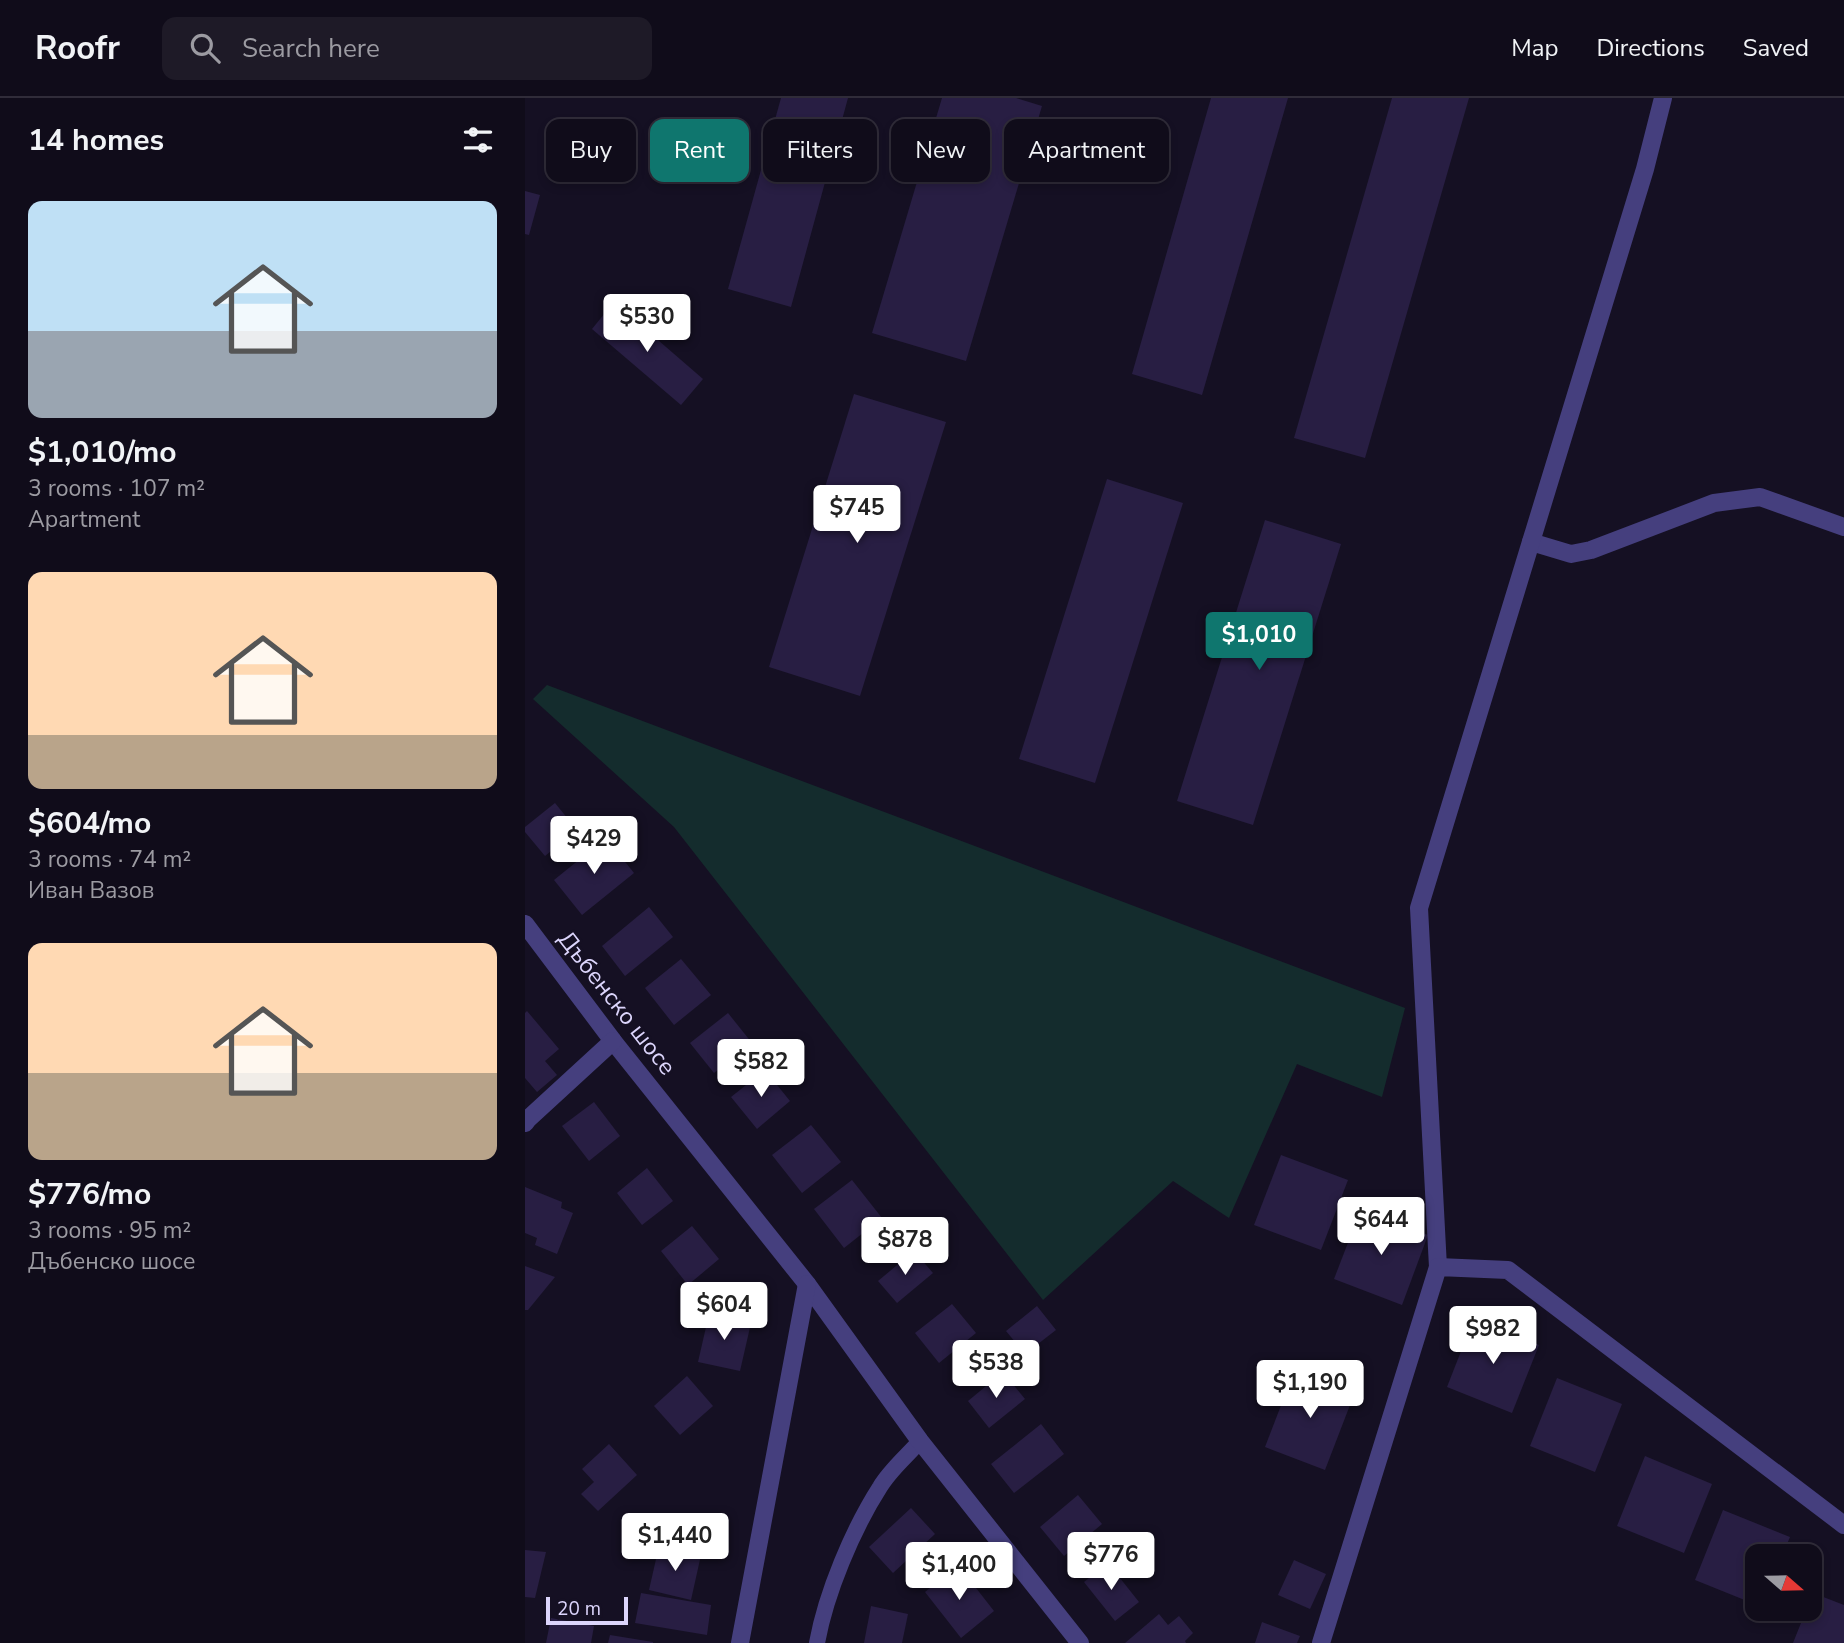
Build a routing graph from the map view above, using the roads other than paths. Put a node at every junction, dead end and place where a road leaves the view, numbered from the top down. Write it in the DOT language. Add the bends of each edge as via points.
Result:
graph roads {
  1 [pos="1663,98"];
  2 [pos="1844,527"];
  3 [pos="1531,542"];
  4 [pos="525,924"];
  5 [pos="614,1041"];
  6 [pos="525,1123"];
  7 [pos="1438,1267"];
  8 [pos="807,1284"];
  9 [pos="920,1441"];
  10 [pos="1844,1525"];
  11 [pos="740,1643"];
  12 [pos="817,1643"];
  13 [pos="1080,1643"];
  14 [pos="1321,1643"];
  1 -- 3 [label="street"];
  2 -- 3 [label="street" via="1760,497 1714,503 1571,554"];
  3 -- 7 [label="street" via="1419,908"];
  4 -- 5 [label="street, Дъбенско шосе"];
  5 -- 6 [label="street"];
  5 -- 8 [label="street, Дъбенско шосе"];
  7 -- 10 [label="street" via="1508,1270"];
  7 -- 14 [label="street"];
  8 -- 9 [label="street, Дъбенско шосе"];
  8 -- 11 [label="street"];
  9 -- 12 [label="lane" via="881,1485 847,1550"];
  9 -- 13 [label="street, Дъбенско шосе"];
}
